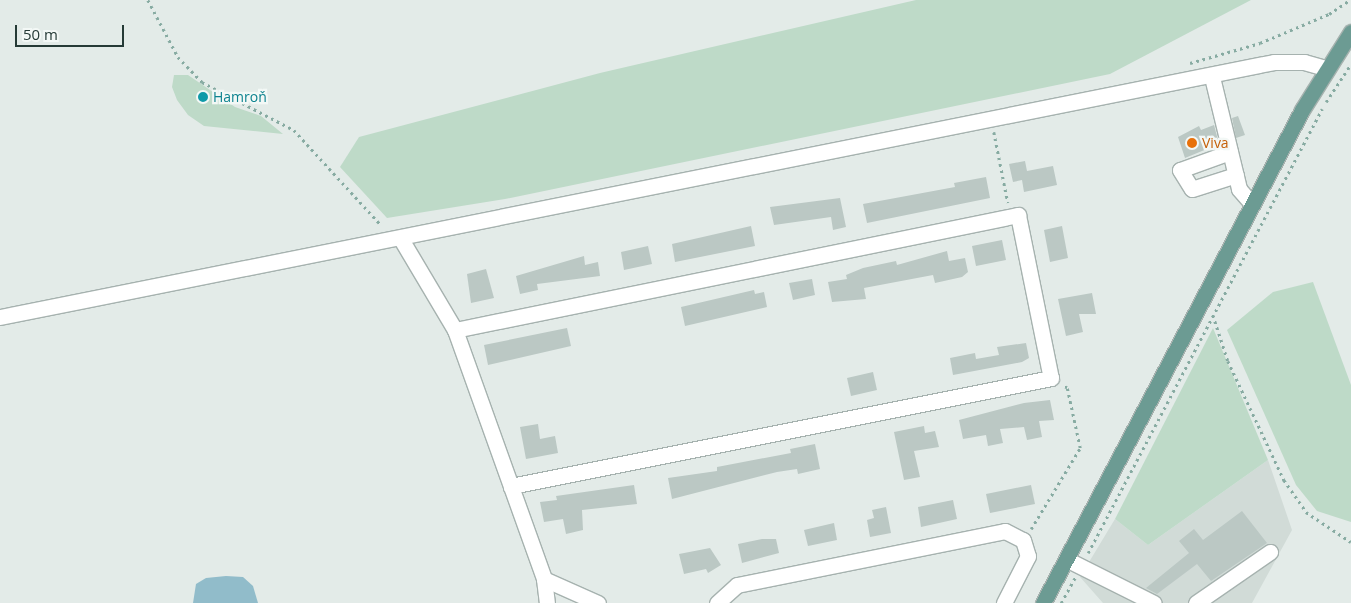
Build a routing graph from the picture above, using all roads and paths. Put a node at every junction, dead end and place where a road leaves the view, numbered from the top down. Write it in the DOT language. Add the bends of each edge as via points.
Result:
graph roads {
  1 [pos="148,0"];
  2 [pos="1351,32"];
  3 [pos="1351,64"];
  4 [pos="1325,68"];
  5 [pos="1212,78"];
  6 [pos="992,121"];
  7 [pos="1230,152"];
  8 [pos="1236,175"];
  9 [pos="1252,204"];
  10 [pos="1010,216"];
  11 [pos="382,227"];
  12 [pos="401,238"];
  13 [pos="1213,315"];
  14 [pos="0,317"];
  15 [pos="455,330"];
  16 [pos="1051,378"];
  17 [pos="511,486"];
  18 [pos="1023,540"];
  19 [pos="1351,542"];
  20 [pos="1270,552"];
  21 [pos="1066,559"];
  22 [pos="1080,568"];
  23 [pos="544,579"];
  24 [pos="547,603"];
  25 [pos="598,603"];
  26 [pos="717,603"];
  27 [pos="1004,603"];
  28 [pos="1043,603"];
  29 [pos="1062,603"];
  30 [pos="1154,603"];
  31 [pos="1196,603"];
  1 -- 11 [label="path" via="178,57 202,82 294,130"];
  2 -- 4 [label="main road"];
  3 -- 13 [label="path" via="1322,109"];
  4 -- 5 [label="street" via="1304,62 1274,62"];
  4 -- 9 [label="main road"];
  5 -- 6 [label="street"];
  5 -- 7 [label="street"];
  6 -- 10 [label="path"];
  6 -- 12 [label="street"];
  7 -- 8 [label="street"];
  7 -- 8 [label="street" via="1180,170 1192,189"];
  8 -- 9 [label="street" via="1239,189"];
  9 -- 21 [label="main road"];
  10 -- 15 [label="street"];
  10 -- 16 [label="street" via="1018,215"];
  12 -- 14 [label="street"];
  12 -- 15 [label="street"];
  13 -- 19 [label="path" via="1228,361 1284,480 1306,512"];
  13 -- 22 [label="path"];
  15 -- 17 [label="street"];
  16 -- 17 [label="street"];
  16 -- 18 [label="path" via="1067,388 1080,448"];
  17 -- 23 [label="street"];
  18 -- 26 [label="street" via="1005,532 737,585"];
  18 -- 27 [label="street" via="1028,556"];
  20 -- 31 [label="street"];
  21 -- 22 [label="street"];
  21 -- 28 [label="main road"];
  22 -- 29 [label="path"];
  22 -- 30 [label="street"];
  23 -- 24 [label="street"];
  23 -- 25 [label="street"];
}
